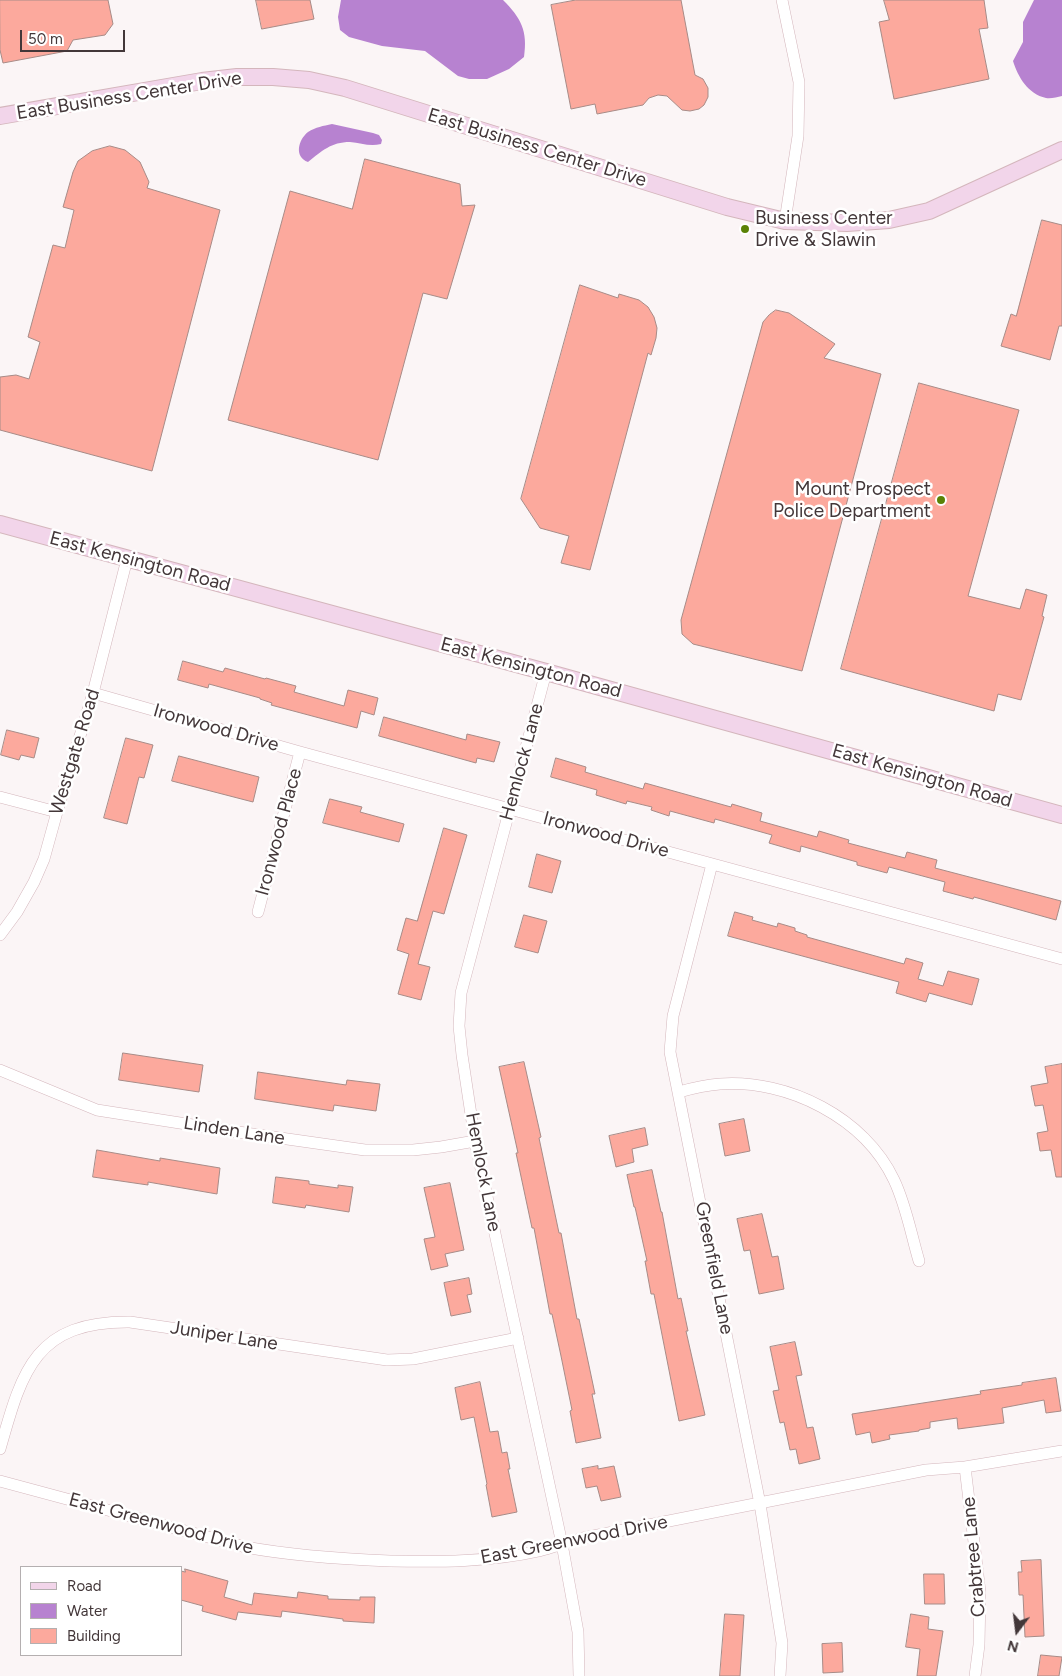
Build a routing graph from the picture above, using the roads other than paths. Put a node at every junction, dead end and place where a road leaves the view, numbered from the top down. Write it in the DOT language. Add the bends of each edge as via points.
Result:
graph roads {
  1 [pos="782,0"];
  2 [pos="0,116"];
  3 [pos="1062,150"];
  4 [pos="785,221"];
  5 [pos="0,524"];
  6 [pos="127,559"];
  7 [pos="546,672"];
  8 [pos="93,693"];
  9 [pos="300,752"];
  10 [pos="0,796"];
  11 [pos="509,808"];
  12 [pos="57,812"];
  13 [pos="1062,815"];
  14 [pos="712,864"];
  15 [pos="258,912"];
  16 [pos="0,935"];
  17 [pos="1062,958"];
  18 [pos="0,1070"];
  19 [pos="679,1092"];
  20 [pos="475,1141"];
  21 [pos="919,1261"];
  22 [pos="518,1338"];
  23 [pos="0,1449"];
  24 [pos="1062,1451"];
  25 [pos="965,1467"];
  26 [pos="0,1482"];
  27 [pos="760,1504"];
  28 [pos="562,1544"];
  29 [pos="579,1676"];
  30 [pos="780,1676"];
  31 [pos="975,1676"];
  1 -- 4 [label="street" via="799,82 798,136"];
  2 -- 4 [label="main road, East Business Center Drive" via="202,81 237,77 309,80 345,88 727,207"];
  3 -- 4 [label="main road, East Business Center Drive" via="929,211 889,220 847,223"];
  5 -- 6 [label="main road, East Kensington Road"];
  6 -- 7 [label="main road, East Kensington Road"];
  6 -- 8 [label="street, Westgate Road"];
  7 -- 11 [label="street, Hemlock Lane"];
  7 -- 13 [label="main road, East Kensington Road"];
  8 -- 9 [label="street, Ironwood Drive"];
  8 -- 12 [label="street, Westgate Road"];
  9 -- 11 [label="street, Ironwood Drive"];
  9 -- 15 [label="street, Ironwood Place"];
  10 -- 12 [label="street"];
  11 -- 14 [label="street, Ironwood Drive"];
  11 -- 20 [label="street, Hemlock Lane" via="461,993 459,1026"];
  12 -- 16 [label="street, Westgate Road" via="34,882 18,912"];
  14 -- 17 [label="street, Ironwood Drive"];
  14 -- 19 [label="street, Greenfield Lane" via="673,1016 670,1052"];
  18 -- 20 [label="street, Linden Lane" via="97,1110 231,1131 365,1150 413,1150"];
  19 -- 21 [label="street" via="722,1084 765,1087 790,1093 834,1114 869,1144 894,1180"];
  19 -- 27 [label="street, Greenfield Lane"];
  20 -- 22 [label="street, Hemlock Lane"];
  22 -- 23 [label="street, Juniper Lane" via="413,1360 387,1360 130,1322 87,1325 56,1339 33,1361 19,1386"];
  22 -- 28 [label="street, Hemlock Lane"];
  24 -- 25 [label="street, East Greenwood Drive"];
  25 -- 27 [label="street, East Greenwood Drive" via="926,1470"];
  25 -- 31 [label="street, Crabtree Lane" via="980,1592"];
  26 -- 28 [label="street, East Greenwood Drive" via="245,1547 310,1557 446,1561 538,1551"];
  27 -- 28 [label="street, East Greenwood Drive"];
  27 -- 30 [label="street, Greenfield Lane" via="782,1643"];
  28 -- 29 [label="street, Hemlock Lane" via="578,1632"];
}
